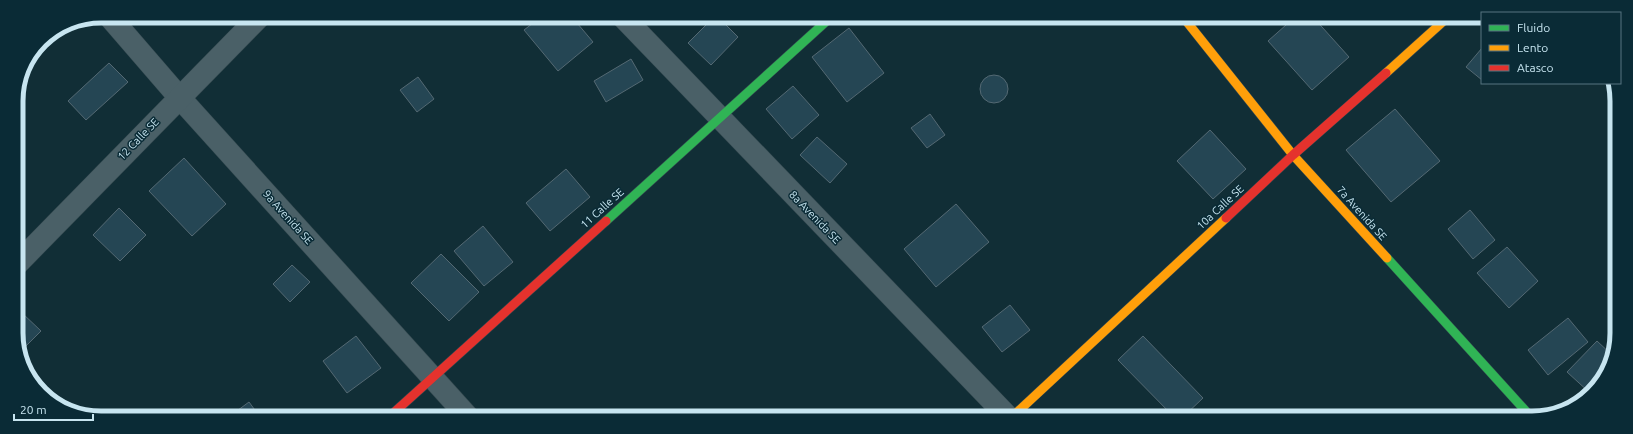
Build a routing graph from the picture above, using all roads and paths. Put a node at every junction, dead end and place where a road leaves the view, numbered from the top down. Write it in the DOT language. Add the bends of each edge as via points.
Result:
graph roads {
  1 [pos="115,23"];
  2 [pos="253,23"];
  3 [pos="629,23"];
  4 [pos="824,23"];
  5 [pos="1188,23"];
  6 [pos="1440,23"];
  7 [pos="179,97"];
  8 [pos="720,118"];
  9 [pos="1292,155"];
  10 [pos="23,258"];
  11 [pos="432,378"];
  12 [pos="396,411"];
  13 [pos="462,411"];
  14 [pos="1002,411"];
  15 [pos="1018,411"];
  16 [pos="1526,411"];
  1 -- 7 [label="street, 9a Avenida SE"];
  2 -- 7 [label="street, 12 Calle SE"];
  3 -- 8 [label="street, 8a Avenida SE"];
  4 -- 8 [label="street, 11 Calle SE"];
  5 -- 9 [label="street, 7a Avenida SE"];
  6 -- 9 [label="street, 10a Calle SE"];
  7 -- 10 [label="street, 12 Calle SE"];
  7 -- 11 [label="street, 9a Avenida SE"];
  8 -- 11 [label="street, 11 Calle SE"];
  8 -- 14 [label="street, 8a Avenida SE"];
  9 -- 15 [label="street, 10a Calle SE"];
  9 -- 16 [label="street, 7a Avenida SE"];
  11 -- 12 [label="street, 11 Calle SE"];
  11 -- 13 [label="street, 9a Avenida SE"];
}
